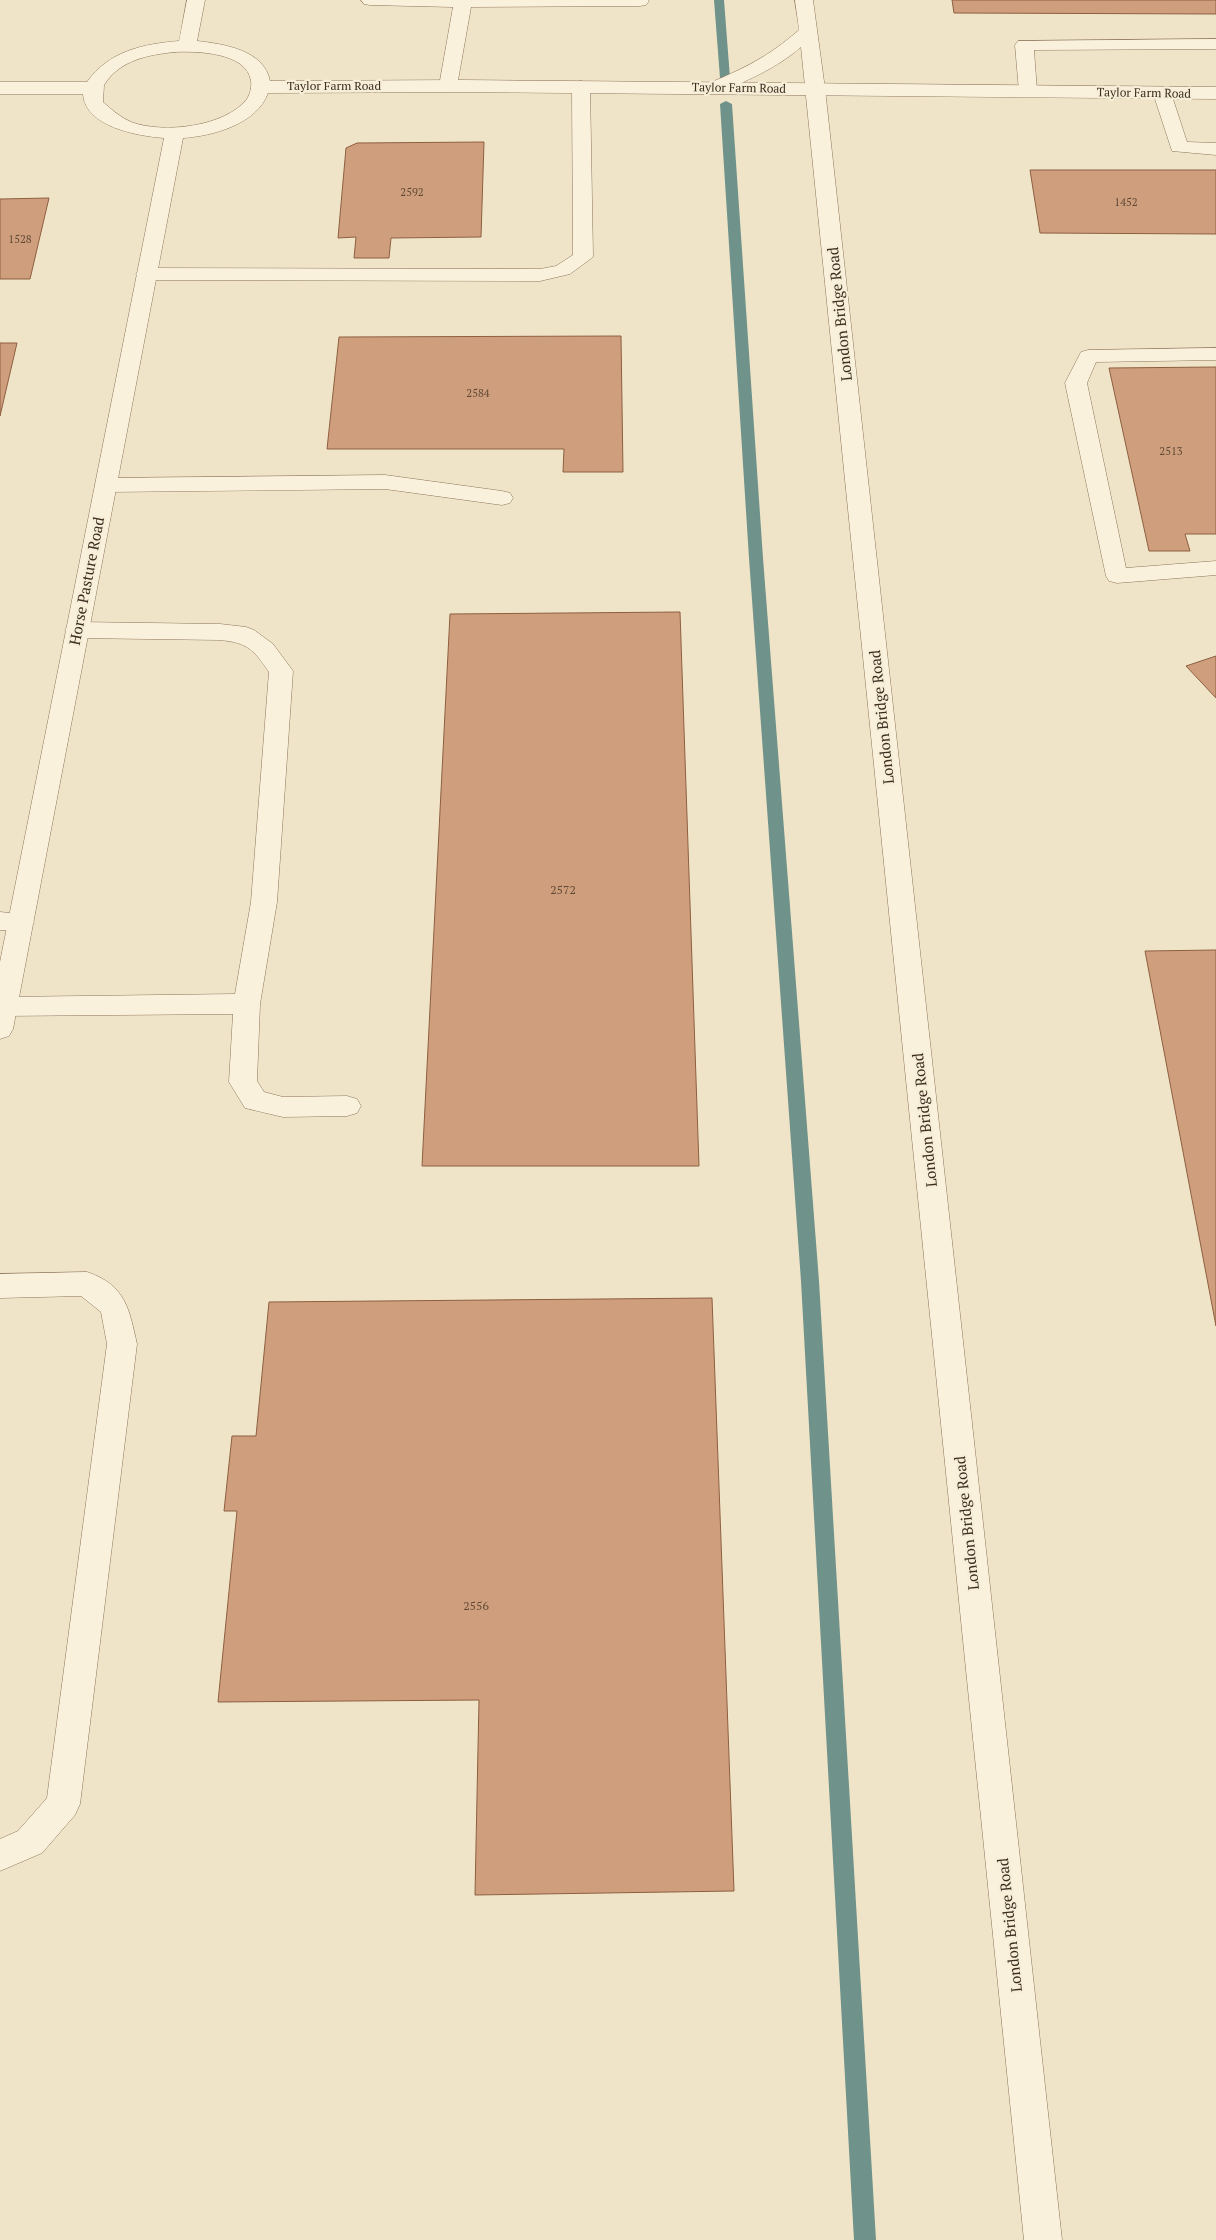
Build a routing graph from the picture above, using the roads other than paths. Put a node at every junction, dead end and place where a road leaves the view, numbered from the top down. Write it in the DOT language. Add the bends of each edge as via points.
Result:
graph roads {
  1 [pos="196,0"];
  2 [pos="370,0"];
  3 [pos="804,0"];
  4 [pos="463,2"];
  5 [pos="640,2"];
  6 [pos="808,32"];
  7 [pos="1216,44"];
  8 [pos="186,46"];
  9 [pos="448,86"];
  10 [pos="262,87"];
  11 [pos="581,87"];
  12 [pos="0,88"];
  13 [pos="93,88"];
  14 [pos="714,88"];
  15 [pos="816,89"];
  16 [pos="1028,91"];
  17 [pos="1162,93"];
  18 [pos="1216,93"];
  19 [pos="174,133"];
  20 [pos="1216,149"];
  21 [pos="146,274"];
  22 [pos="1216,354"];
  23 [pos="106,485"];
  24 [pos="502,498"];
  25 [pos="1216,568"];
  26 [pos="78,630"];
  27 [pos="10,921"];
  28 [pos="247,1004"];
  29 [pos="2,1018"];
  30 [pos="347,1106"];
  31 [pos="0,1286"];
  32 [pos="0,1855"];
  33 [pos="1043,2240"];
  1 -- 8 [label="street"];
  2 -- 4 [label="street"];
  3 -- 6 [label="street, London Bridge Road"];
  4 -- 5 [label="street"];
  4 -- 9 [label="street"];
  6 -- 14 [label="street" via="774,60"];
  6 -- 15 [label="street, London Bridge Road"];
  7 -- 16 [label="street" via="1024,45"];
  8 -- 10 [label="street" via="232,53 249,62 259,74"];
  8 -- 13 [label="street" via="144,52 115,63 100,75"];
  9 -- 10 [label="street, Taylor Farm Road"];
  9 -- 11 [label="street, Taylor Farm Road"];
  10 -- 19 [label="street" via="256,100 243,113 224,123"];
  11 -- 14 [label="street, Taylor Farm Road"];
  11 -- 21 [label="street" via="583,257 567,269 553,275"];
  12 -- 13 [label="street"];
  13 -- 19 [label="street" via="94,102 104,115 122,125"];
  14 -- 15 [label="street, Taylor Farm Road"];
  15 -- 16 [label="street, Taylor Farm Road"];
  15 -- 33 [label="street, London Bridge Road"];
  16 -- 17 [label="street, Taylor Farm Road"];
  17 -- 18 [label="street, Taylor Farm Road"];
  17 -- 20 [label="street" via="1179,147"];
  19 -- 21 [label="street, Horse Pasture Road"];
  21 -- 23 [label="street, Horse Pasture Road"];
  22 -- 25 [label="street" via="1088,356 1076,383 1117,576"];
  23 -- 24 [label="street" via="385,482"];
  23 -- 26 [label="street, Horse Pasture Road"];
  26 -- 27 [label="street, Horse Pasture Road"];
  26 -- 28 [label="street" via="246,635 265,649 281,671 264,902"];
  27 -- 29 [label="street, Horse Pasture Road"];
  28 -- 29 [label="street"];
  28 -- 30 [label="street" via="242,1082 255,1101 283,1107"];
  31 -- 32 [label="street" via="87,1284 114,1306 122,1344 63,1804 30,1842"];
}
